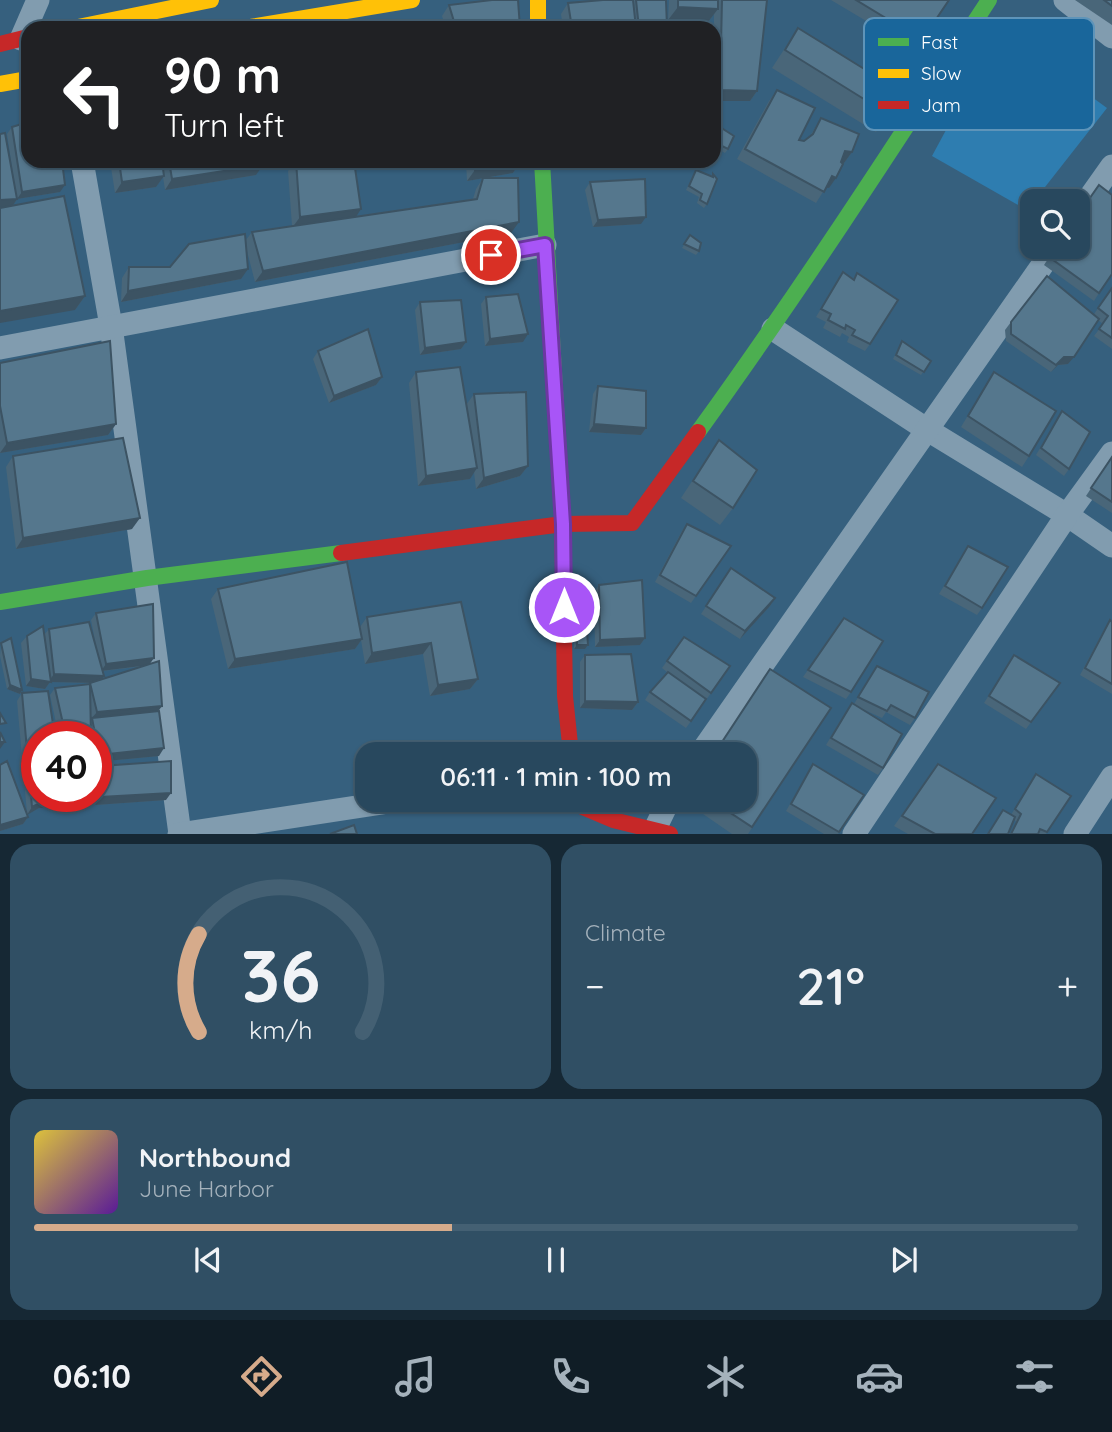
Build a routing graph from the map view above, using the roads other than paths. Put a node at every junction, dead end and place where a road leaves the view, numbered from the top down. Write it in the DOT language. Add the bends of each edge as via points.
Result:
graph roads {
  1 [pos="37,0"];
  2 [pos="211,0"];
  3 [pos="412,0"];
  4 [pos="538,0"];
  5 [pos="989,0"];
  6 [pos="1065,0"];
  7 [pos="977,18"];
  8 [pos="1088,18"];
  9 [pos="26,21"];
  10 [pos="108,21"];
  11 [pos="286,21"];
  12 [pos="538,21"];
  13 [pos="1094,23"];
  14 [pos="1112,37"];
  15 [pos="21,80"];
  16 [pos="0,84"];
  17 [pos="904,130"];
  18 [pos="1112,166"];
  19 [pos="83,168"];
  20 [pos="542,168"];
  21 [pos="1090,197"];
  22 [pos="545,245"];
  23 [pos="1046,259"];
  24 [pos="111,326"];
  25 [pos="772,329"];
  26 [pos="0,348"];
  27 [pos="926,429"];
  28 [pos="1112,453"];
  29 [pos="1067,515"];
  30 [pos="563,524"];
  31 [pos="1112,546"];
  32 [pos="147,578"];
  33 [pos="0,602"];
  34 [pos="569,742"];
  35 [pos="708,742"];
  36 [pos="1112,777"];
  37 [pos="355,807"];
  38 [pos="589,812"];
  39 [pos="667,812"];
  40 [pos="612,827"];
  41 [pos="663,832"];
  42 [pos="180,833"];
  43 [pos="854,834"];
  44 [pos="1075,834"];
  1 -- 9 [label="street"];
  2 -- 10 [label="street"];
  3 -- 11 [label="street"];
  4 -- 12 [label="street"];
  5 -- 7 [label="street"];
  6 -- 8 [label="street"];
  13 -- 14 [label="street"];
  15 -- 16 [label="street"];
  17 -- 25 [label="street"];
  18 -- 21 [label="street"];
  19 -- 24 [label="street"];
  20 -- 22 [label="street"];
  22 -- 24 [label="street"];
  22 -- 30 [label="street"];
  23 -- 27 [label="street"];
  24 -- 26 [label="street"];
  24 -- 32 [label="street"];
  25 -- 27 [label="street"];
  25 -- 30 [label="street" via="632,523"];
  27 -- 29 [label="street"];
  27 -- 35 [label="street"];
  28 -- 29 [label="street"];
  29 -- 31 [label="street"];
  29 -- 43 [label="street"];
  30 -- 32 [label="street"];
  30 -- 34 [label="street"];
  32 -- 33 [label="street"];
  32 -- 42 [label="street"];
  36 -- 44 [label="street"];
  37 -- 42 [label="street"];
  38 -- 40 [label="street"];
  39 -- 41 [label="street"];
  40 -- 41 [label="street"];
}
